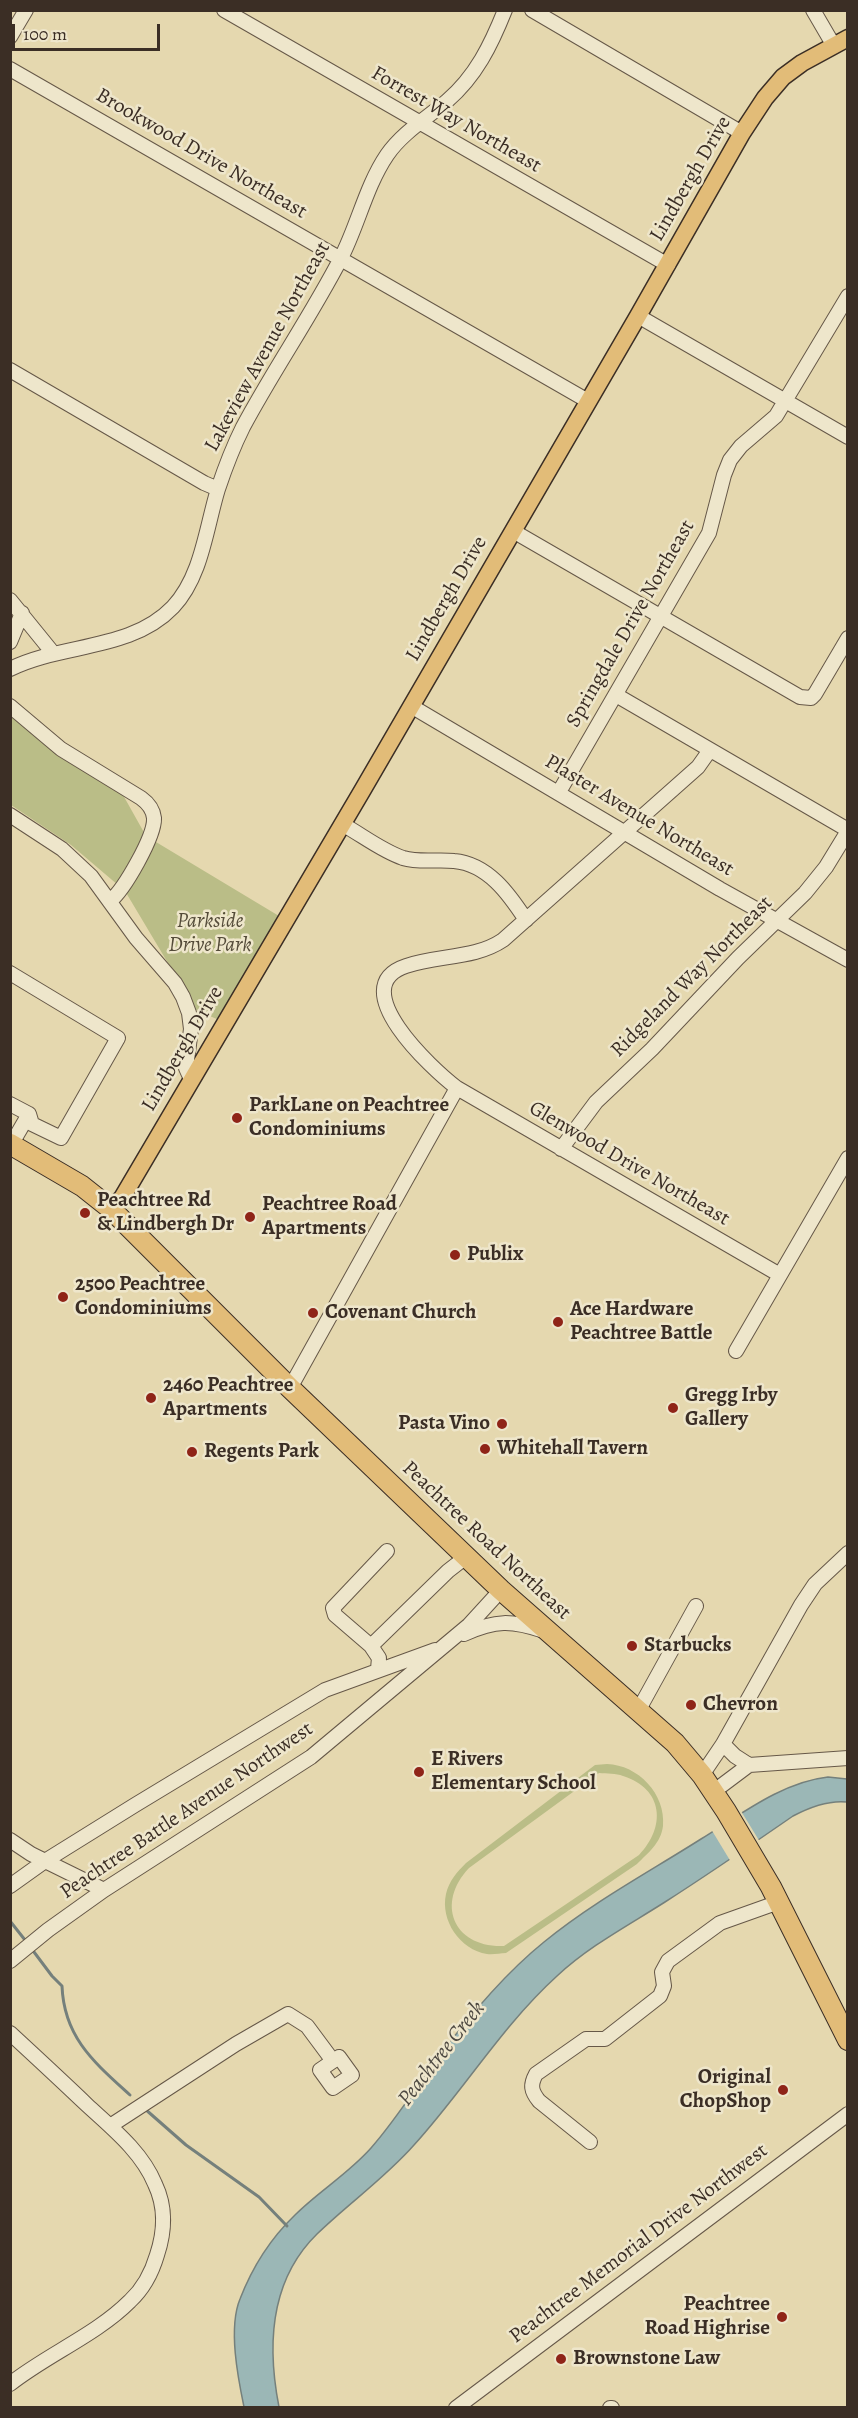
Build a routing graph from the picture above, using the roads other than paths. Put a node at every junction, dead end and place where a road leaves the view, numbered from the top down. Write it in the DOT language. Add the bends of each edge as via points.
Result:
graph roads {
  1 [pos="26,10"];
  2 [pos="224,10"];
  3 [pos="506,10"];
  4 [pos="532,10"];
  5 [pos="813,10"];
  6 [pos="10,37"];
  7 [pos="841,42"];
  8 [pos="10,69"];
  9 [pos="419,123"];
  10 [pos="742,133"];
  11 [pos="341,259"];
  12 [pos="668,265"];
  13 [pos="848,296"];
  14 [pos="638,316"];
  15 [pos="10,370"];
  16 [pos="588,401"];
  17 [pos="786,402"];
  18 [pos="848,437"];
  19 [pos="218,489"];
  20 [pos="513,531"];
  21 [pos="10,600"];
  22 [pos="22,612"];
  23 [pos="661,617"];
  24 [pos="848,638"];
  25 [pos="10,642"];
  26 [pos="53,653"];
  27 [pos="10,669"];
  28 [pos="616,695"];
  29 [pos="10,706"];
  30 [pos="411,706"];
  31 [pos="710,750"];
  32 [pos="559,792"];
  33 [pos="10,815"];
  34 [pos="342,824"];
  35 [pos="848,830"];
  36 [pos="625,832"];
  37 [pos="110,901"];
  38 [pos="526,920"];
  39 [pos="776,921"];
  40 [pos="848,960"];
  41 [pos="10,973"];
  42 [pos="191,1079"];
  43 [pos="457,1088"];
  44 [pos="10,1104"];
  45 [pos="29,1114"];
  46 [pos="11,1144"];
  47 [pos="561,1149"];
  48 [pos="848,1158"];
  49 [pos="111,1209"];
  50 [pos="780,1275"];
  51 [pos="736,1351"];
  52 [pos="290,1388"];
  53 [pos="387,1551"];
  54 [pos="848,1553"];
  55 [pos="466,1557"];
  56 [pos="501,1590"];
  57 [pos="696,1606"];
  58 [pos="551,1634"];
  59 [pos="454,1638"];
  60 [pos="371,1646"];
  61 [pos="443,1648"];
  62 [pos="378,1669"];
  63 [pos="638,1711"];
  64 [pos="723,1744"];
  65 [pos="848,1758"];
  66 [pos="749,1765"];
  67 [pos="702,1775"];
  68 [pos="713,1792"];
  69 [pos="10,1839"];
  70 [pos="45,1862"];
  71 [pos="10,1886"];
  72 [pos="104,1890"];
  73 [pos="775,1895"];
  74 [pos="10,1961"];
  75 [pos="10,2034"];
  76 [pos="848,2040"];
  77 [pos="333,2061"];
  78 [pos="848,2114"];
  79 [pos="110,2126"];
  80 [pos="590,2142"];
  81 [pos="10,2384"];
  82 [pos="456,2408"];
  1 -- 6 [label="street"];
  2 -- 9 [label="street, Forrest Way Northeast"];
  3 -- 9 [label="street, Lakeview Avenue Northeast" via="477,69"];
  4 -- 10 [label="street"];
  5 -- 7 [label="street"];
  7 -- 10 [label="main road, Lindbergh Drive" via="783,77"];
  8 -- 11 [label="street, Brookwood Drive Northeast"];
  9 -- 11 [label="street, Lakeview Avenue Northeast" via="397,141 381,163"];
  9 -- 12 [label="street, Forrest Way Northeast"];
  10 -- 12 [label="main road, Lindbergh Drive"];
  11 -- 16 [label="street, Brookwood Drive Northeast"];
  11 -- 19 [label="street, Lakeview Avenue Northeast" via="243,427"];
  12 -- 14 [label="main road, Lindbergh Drive"];
  13 -- 17 [label="street, Springdale Drive Northeast"];
  14 -- 16 [label="main road, Lindbergh Drive"];
  14 -- 17 [label="street"];
  15 -- 19 [label="street"];
  16 -- 20 [label="main road, Lindbergh Drive"];
  17 -- 18 [label="street"];
  17 -- 23 [label="street, Springdale Drive Northeast" via="730,460 709,533"];
  19 -- 26 [label="street, Lakeview Avenue Northeast" via="195,572 173,606 136,633"];
  20 -- 23 [label="street"];
  20 -- 30 [label="main road, Lindbergh Drive"];
  21 -- 22 [label="street"];
  22 -- 25 [label="street"];
  22 -- 26 [label="street"];
  23 -- 24 [label="street" via="800,697 811,698"];
  23 -- 28 [label="street, Springdale Drive Northeast"];
  26 -- 27 [label="street, Lakeview Avenue Northeast"];
  28 -- 31 [label="street"];
  28 -- 32 [label="street, Springdale Drive Northeast"];
  29 -- 37 [label="street" via="61,749 150,807 152,832 121,890"];
  30 -- 32 [label="street, Plaster Avenue Northeast"];
  30 -- 34 [label="main road, Lindbergh Drive"];
  31 -- 35 [label="street"];
  31 -- 36 [label="street, Glenwood Drive Northeast" via="698,767"];
  32 -- 36 [label="street, Plaster Avenue Northeast"];
  33 -- 37 [label="street" via="77,862"];
  34 -- 38 [label="street" via="405,858 454,861 475,868 502,887"];
  34 -- 42 [label="main road, Lindbergh Drive"];
  35 -- 39 [label="street, Ridgeland Way Northeast" via="816,880"];
  36 -- 38 [label="street, Glenwood Drive Northeast"];
  36 -- 39 [label="street, Plaster Avenue Northeast"];
  37 -- 42 [label="street" via="183,997 191,1029 186,1062"];
  38 -- 43 [label="street, Glenwood Drive Northeast" via="493,947 404,967 393,973 385,985 384,1002 397,1025 432,1067"];
  39 -- 40 [label="street, Plaster Avenue Northeast"];
  39 -- 47 [label="street, Ridgeland Way Northeast" via="596,1102"];
  41 -- 45 [label="street" via="118,1038 61,1138 32,1124"];
  42 -- 49 [label="main road, Lindbergh Drive" via="122,1197"];
  43 -- 47 [label="street, Glenwood Drive Northeast"];
  43 -- 52 [label="street"];
  44 -- 45 [label="street"];
  45 -- 46 [label="street"];
  46 -- 49 [label="highway, Peachtree Road Northeast" via="82,1186"];
  47 -- 50 [label="street, Glenwood Drive Northeast"];
  48 -- 50 [label="street"];
  49 -- 52 [label="highway, Peachtree Road Northeast"];
  50 -- 51 [label="street"];
  52 -- 55 [label="highway, Peachtree Road Northeast"];
  53 -- 60 [label="street" via="333,1608 335,1615"];
  54 -- 64 [label="street" via="815,1584 801,1605"];
  55 -- 56 [label="highway, Peachtree Road Northeast"];
  55 -- 60 [label="street"];
  56 -- 58 [label="highway, Peachtree Road Northeast"];
  56 -- 59 [label="street, Peachtree Battle Avenue Northwest"];
  57 -- 63 [label="street"];
  58 -- 59 [label="street, Peachtree Battle Avenue Northwest" via="518,1623 498,1622"];
  58 -- 63 [label="highway, Peachtree Road Northeast"];
  59 -- 61 [label="street, Peachtree Battle Avenue Northwest"];
  60 -- 62 [label="street" via="379,1658"];
  61 -- 62 [label="street, Peachtree Battle Avenue Northwest"];
  61 -- 72 [label="street, Peachtree Battle Avenue Northwest" via="311,1756"];
  62 -- 70 [label="street, Peachtree Battle Avenue Northwest" via="325,1690"];
  63 -- 67 [label="highway, Peachtree Road Northeast" via="675,1743"];
  64 -- 66 [label="street"];
  64 -- 67 [label="street"];
  65 -- 66 [label="street"];
  66 -- 68 [label="street"];
  67 -- 68 [label="highway, Peachtree Road Northeast"];
  68 -- 73 [label="highway, Peachtree Road Northeast"];
  69 -- 70 [label="street"];
  70 -- 71 [label="street, Peachtree Battle Avenue Northwest"];
  70 -- 72 [label="street"];
  72 -- 74 [label="street, Peachtree Battle Avenue Northwest"];
  73 -- 76 [label="highway, Peachtree Road Northeast"];
  73 -- 80 [label="street" via="720,1923 668,1961 662,1972 664,1986 660,1996 605,2039 586,2039 536,2074 531,2082 532,2093"];
  75 -- 79 [label="street"];
  77 -- 79 [label="street" via="307,2026 288,2014"];
  78 -- 82 [label="street, Peachtree Memorial Drive Northwest"];
  79 -- 81 [label="street" via="144,2163 162,2203 162,2241 153,2269 143,2287 112,2316"];
}
